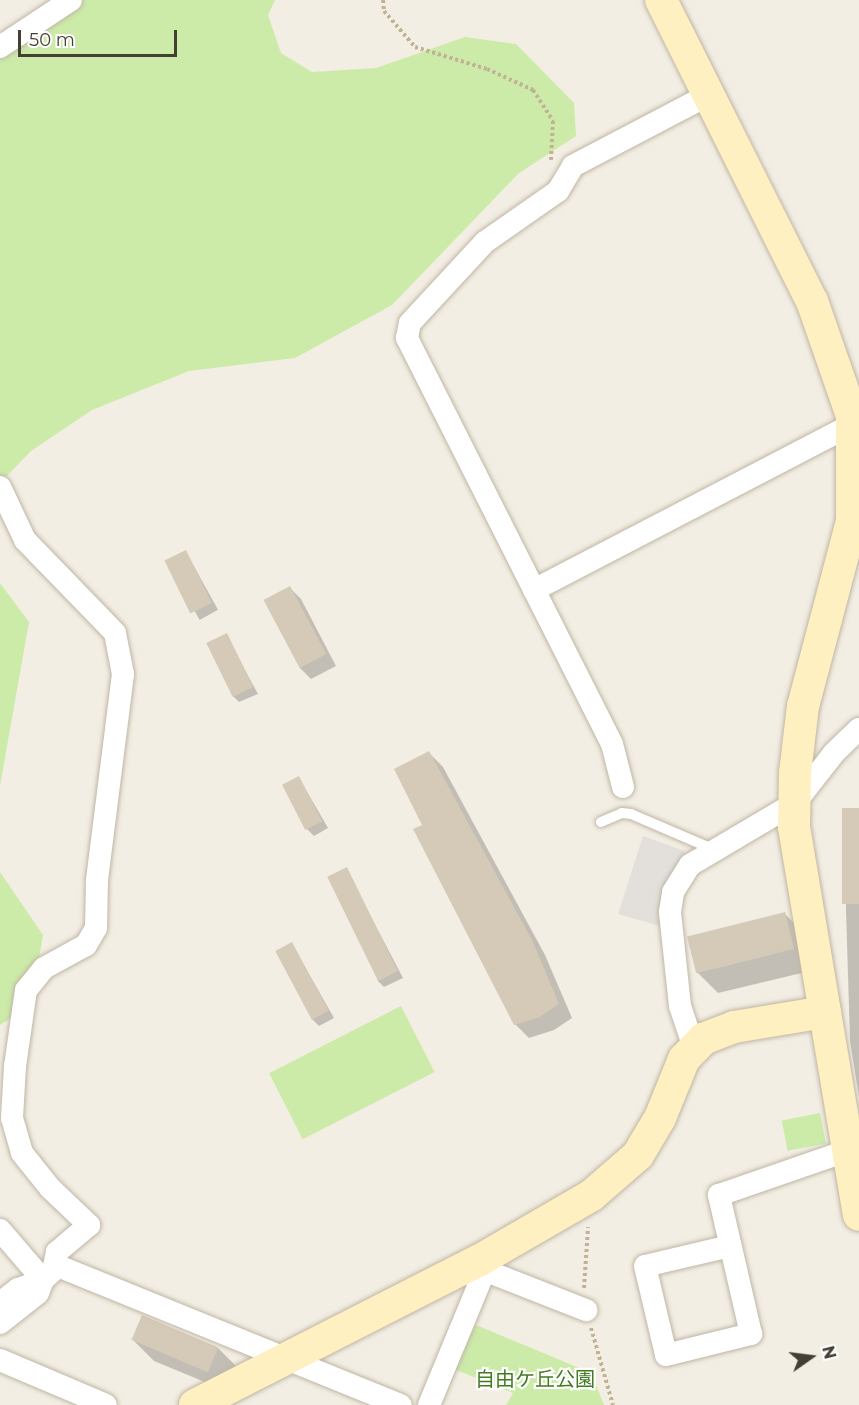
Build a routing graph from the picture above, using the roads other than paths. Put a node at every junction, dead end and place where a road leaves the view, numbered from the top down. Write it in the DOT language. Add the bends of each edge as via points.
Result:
graph roads {
  1 [pos="71,0"];
  2 [pos="660,0"];
  3 [pos="0,46"];
  4 [pos="708,95"];
  5 [pos="853,411"];
  6 [pos="0,487"];
  7 [pos="534,590"];
  8 [pos="859,729"];
  9 [pos="623,787"];
  10 [pos="795,803"];
  11 [pos="601,822"];
  12 [pos="715,850"];
  13 [pos="825,1012"];
  14 [pos="694,1048"];
  15 [pos="846,1151"];
  16 [pos="859,1215"];
  17 [pos="0,1230"];
  18 [pos="730,1246"];
  19 [pos="482,1265"];
  20 [pos="49,1275"];
  21 [pos="0,1303"];
  22 [pos="586,1310"];
  23 [pos="0,1323"];
  24 [pos="286,1359"];
  25 [pos="0,1360"];
  26 [pos="106,1405"];
  27 [pos="195,1405"];
  28 [pos="400,1405"];
  29 [pos="429,1405"];
  1 -- 3 [label="street"];
  2 -- 4 [label="street"];
  4 -- 5 [label="street" via="812,301"];
  4 -- 7 [label="street" via="573,166 558,191 495,233 410,323 407,338"];
  5 -- 7 [label="street"];
  5 -- 10 [label="street" via="852,521 803,706"];
  6 -- 20 [label="street" via="26,540 115,633 123,674 97,880 96,928 86,945 44,968 26,990 15,1066 12,1118 22,1153 50,1188 89,1225 57,1252"];
  7 -- 9 [label="street" via="612,744"];
  8 -- 10 [label="street" via="834,753"];
  10 -- 12 [label="street"];
  10 -- 13 [label="street" via="795,827"];
  11 -- 12 [label="lane" via="622,813 631,814"];
  12 -- 14 [label="street" via="690,865 673,892 670,912 680,1006"];
  13 -- 14 [label="street" via="734,1027 703,1039"];
  13 -- 15 [label="street"];
  14 -- 19 [label="street" via="684,1059 660,1118 638,1155 620,1174"];
  15 -- 16 [label="street"];
  15 -- 18 [label="street" via="720,1195"];
  17 -- 20 [label="street"];
  18 -- 18 [label="street" via="751,1334 666,1355 645,1266"];
  19 -- 22 [label="street"];
  19 -- 24 [label="street"];
  19 -- 29 [label="street"];
  20 -- 21 [label="street" via="18,1289"];
  20 -- 23 [label="street" via="38,1293"];
  20 -- 24 [label="street" via="58,1266"];
  24 -- 27 [label="street"];
  24 -- 28 [label="street"];
  25 -- 26 [label="street"];
}
